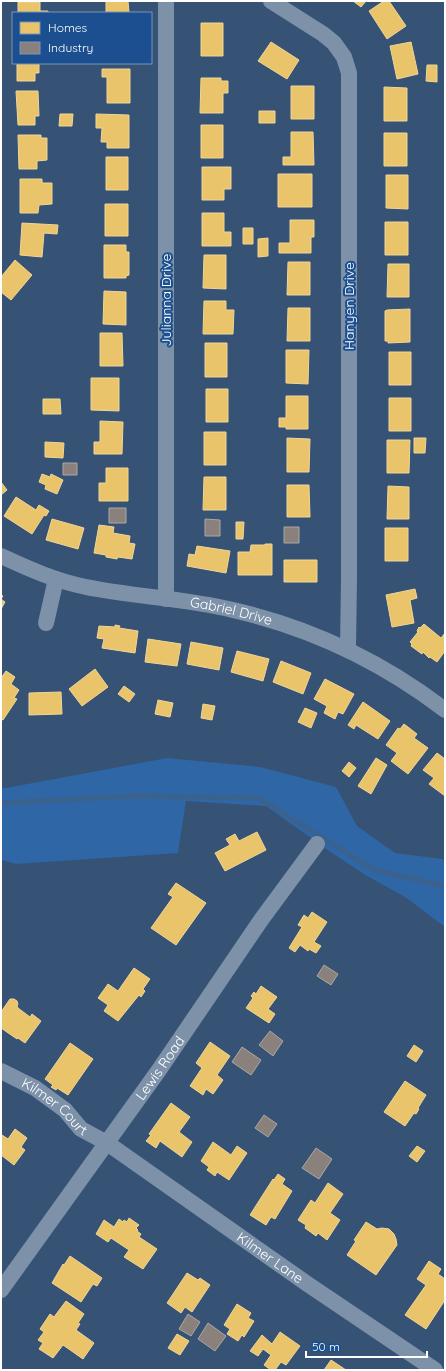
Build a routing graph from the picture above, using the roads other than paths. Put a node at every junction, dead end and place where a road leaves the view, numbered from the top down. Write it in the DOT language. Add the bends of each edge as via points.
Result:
graph roads {
  1 [pos="166,1"];
  2 [pos="271,1"];
  3 [pos="1,556"];
  4 [pos="56,579"];
  5 [pos="166,599"];
  6 [pos="46,622"];
  7 [pos="348,649"];
  8 [pos="445,710"];
  9 [pos="317,844"];
  10 [pos="1,1070"];
  11 [pos="107,1143"];
  12 [pos="3,1283"];
  13 [pos="436,1370"];
  1 -- 5 [label="street, Julianna Drive"];
  2 -- 7 [label="street, Hanyen Drive" via="334,43 344,57 349,73"];
  3 -- 4 [label="street, Gabriel Drive"];
  4 -- 5 [label="street, Gabriel Drive" via="86,587"];
  4 -- 6 [label="street"];
  5 -- 7 [label="street, Gabriel Drive" via="232,609 321,637"];
  7 -- 8 [label="street, Gabriel Drive" via="398,677"];
  9 -- 11 [label="street, Lewis Road" via="261,920"];
  10 -- 11 [label="street, Kilmer Court" via="35,1088 65,1110 80,1129"];
  11 -- 12 [label="street, Lewis Road"];
  11 -- 13 [label="street, Kilmer Lane" via="306,1283"];
}
